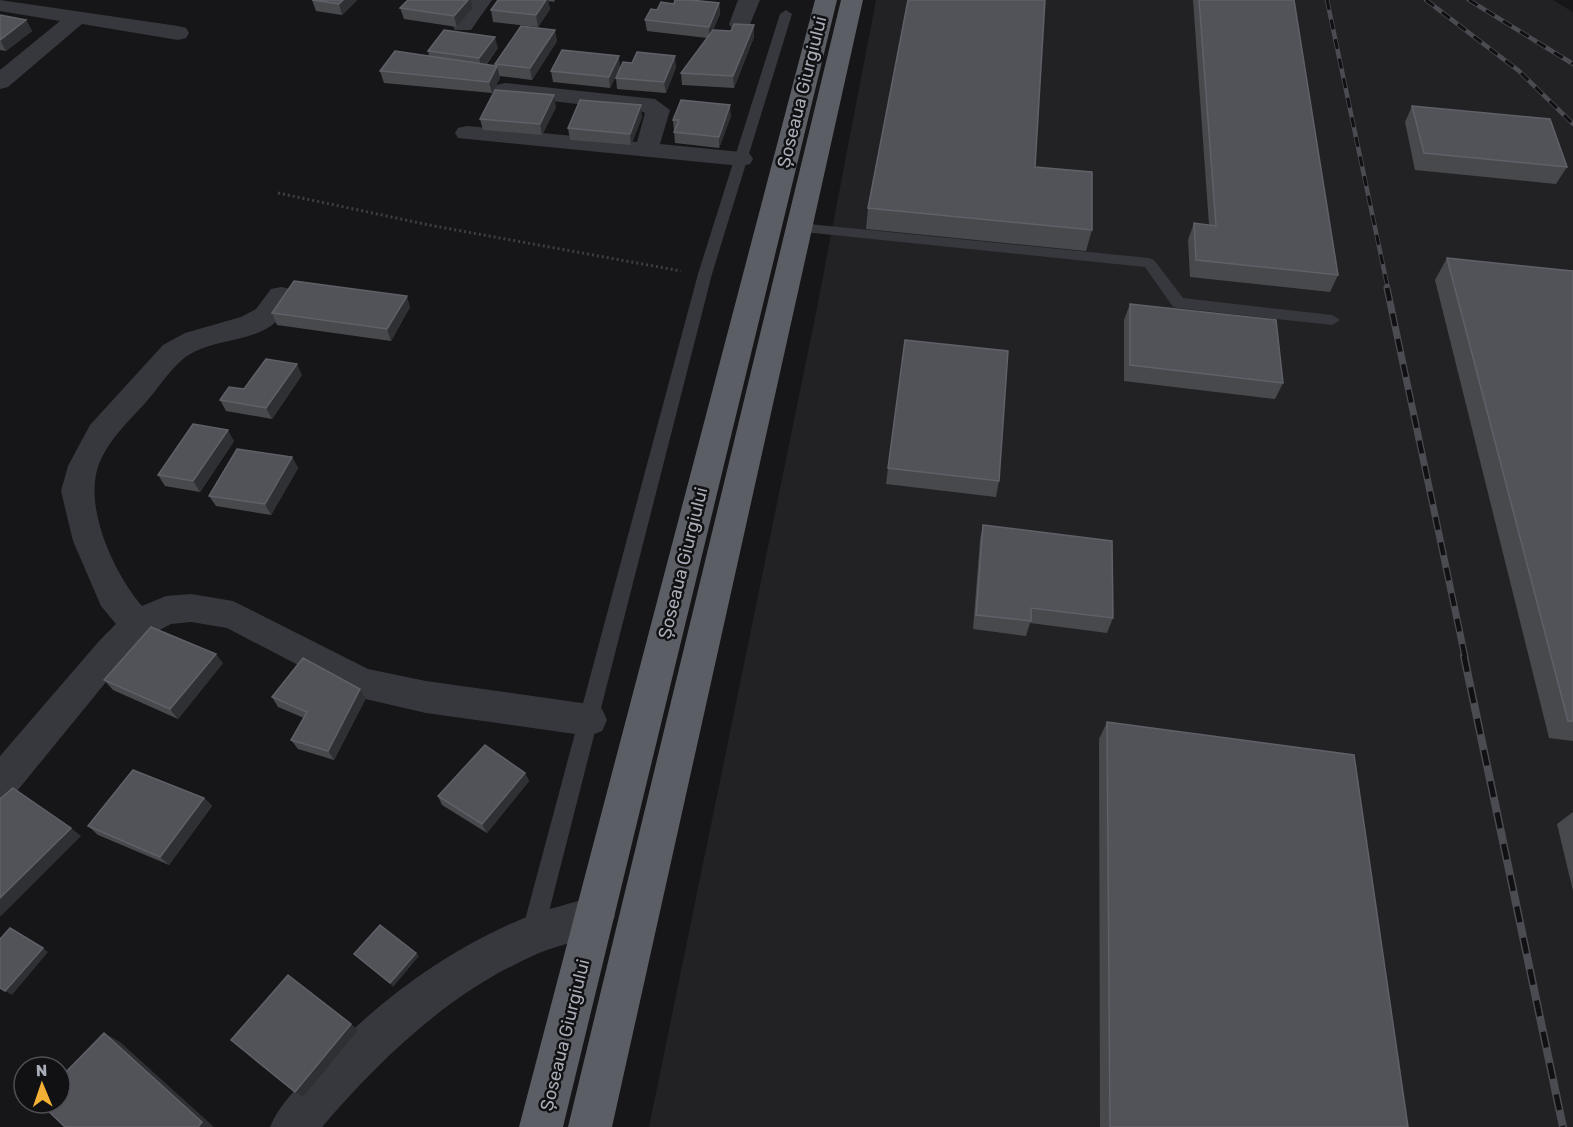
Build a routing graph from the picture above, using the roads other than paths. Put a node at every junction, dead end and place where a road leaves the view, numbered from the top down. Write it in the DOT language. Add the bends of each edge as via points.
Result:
graph roads {
  1 [pos="481,0"];
  2 [pos="749,0"];
  3 [pos="826,0"];
  4 [pos="852,0"];
  5 [pos="0,5"];
  6 [pos="786,14"];
  7 [pos="78,17"];
  8 [pos="740,24"];
  9 [pos="463,26"];
  10 [pos="177,33"];
  11 [pos="0,82"];
  12 [pos="505,90"];
  13 [pos="467,134"];
  14 [pos="646,151"];
  15 [pos="741,159"];
  16 [pos="799,228"];
  17 [pos="281,296"];
  18 [pos="1332,320"];
  19 [pos="138,625"];
  20 [pos="590,720"];
  21 [pos="0,784"];
  22 [pos="595,916"];
  23 [pos="532,935"];
  24 [pos="292,1127"];
  25 [pos="541,1127"];
  26 [pos="590,1127"];
  1 -- 9 [label="street"];
  2 -- 8 [label="street"];
  3 -- 22 [label="highway, Șoseaua Giurgiului"];
  4 -- 16 [label="highway, Șoseaua Giurgiului"];
  5 -- 7 [label="street"];
  6 -- 15 [label="lane"];
  7 -- 10 [label="street"];
  7 -- 11 [label="street"];
  12 -- 14 [label="street" via="647,104 657,110 657,115"];
  13 -- 14 [label="street"];
  14 -- 15 [label="street"];
  15 -- 20 [label="lane" via="705,274"];
  16 -- 18 [label="lane" via="1149,263 1178,303"];
  16 -- 26 [label="highway, Șoseaua Giurgiului"];
  17 -- 19 [label="street" via="266,316 251,324 195,340 173,351 101,433 83,466 76,491 89,541 113,596"];
  19 -- 20 [label="street" via="166,610 191,608 233,615 361,683 426,697"];
  19 -- 21 [label="street" via="112,650"];
  20 -- 23 [label="lane"];
  22 -- 23 [label="street"];
  22 -- 25 [label="highway, Șoseaua Giurgiului"];
  23 -- 24 [label="street" via="407,1009 349,1064"];
}
